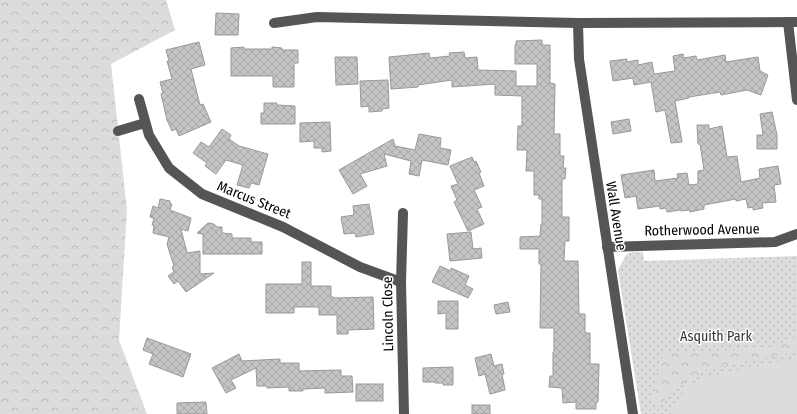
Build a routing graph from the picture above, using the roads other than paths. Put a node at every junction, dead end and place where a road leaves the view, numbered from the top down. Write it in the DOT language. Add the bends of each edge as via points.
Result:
graph roads {
  1 [pos="578,22"];
  2 [pos="792,22"];
  3 [pos="274,23"];
  4 [pos="139,99"];
  5 [pos="797,100"];
  6 [pos="145,123"];
  7 [pos="118,131"];
  8 [pos="403,213"];
  9 [pos="797,234"];
  10 [pos="607,246"];
  11 [pos="401,282"];
  12 [pos="404,414"];
  13 [pos="633,414"];
  1 -- 2 [label="street"];
  1 -- 3 [label="street" via="316,18"];
  1 -- 10 [label="street, Wall Avenue" via="579,59"];
  2 -- 5 [label="street"];
  4 -- 6 [label="street, Marcus Street"];
  6 -- 7 [label="street"];
  6 -- 11 [label="street, Marcus Street" via="148,135 169,168 202,194 283,227 360,267"];
  8 -- 11 [label="street, Lincoln Close"];
  9 -- 10 [label="street, Rotherwood Avenue" via="775,242"];
  10 -- 13 [label="street, Wall Avenue"];
  11 -- 12 [label="street, Lincoln Close"];
}
